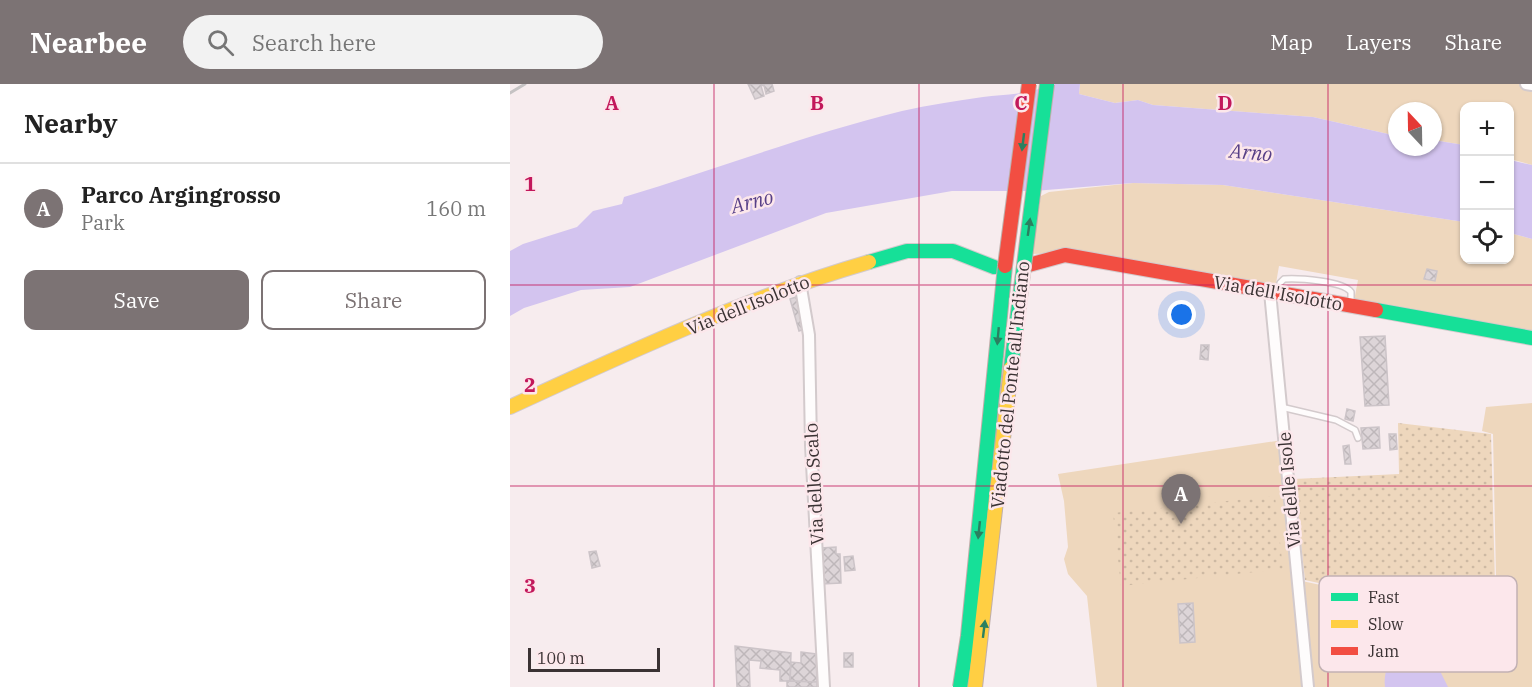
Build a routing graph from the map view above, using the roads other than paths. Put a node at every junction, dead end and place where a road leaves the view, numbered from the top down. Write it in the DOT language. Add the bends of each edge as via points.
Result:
graph roads {
  1 [pos="1029,84"];
  2 [pos="1047,84"];
  3 [pos="1526,84"];
  4 [pos="1532,85"];
  5 [pos="1026,266"];
  6 [pos="994,267"];
  7 [pos="800,282"];
  8 [pos="1274,293"];
  9 [pos="1532,338"];
  10 [pos="510,407"];
  11 [pos="1281,407"];
  12 [pos="1358,438"];
  13 [pos="824,687"];
  14 [pos="960,687"];
  15 [pos="975,687"];
  16 [pos="1308,687"];
  1 -- 14 [label="main road, Viadotto del Ponte all'Indiano, one-way, bridge" via="1002,292"];
  15 -- 2 [label="main road, Viadotto del Ponte all'Indiano, one-way, bridge"];
  3 -- 4 [label="street"];
  5 -- 8 [label="main road, Via dell'Isolotto" via="1065,255"];
  6 -- 7 [label="main road, Via dell'Isolotto" via="953,251 907,251"];
  7 -- 10 [label="main road, Via dell'Isolotto" via="629,352"];
  7 -- 13 [label="street, Via dello Scalo" via="809,335"];
  8 -- 9 [label="main road, Via dell'Isolotto"];
  8 -- 11 [label="street, Via delle Isole"];
  11 -- 12 [label="lane" via="1336,420 1355,430"];
  11 -- 16 [label="street, Via delle Isole"];
}
